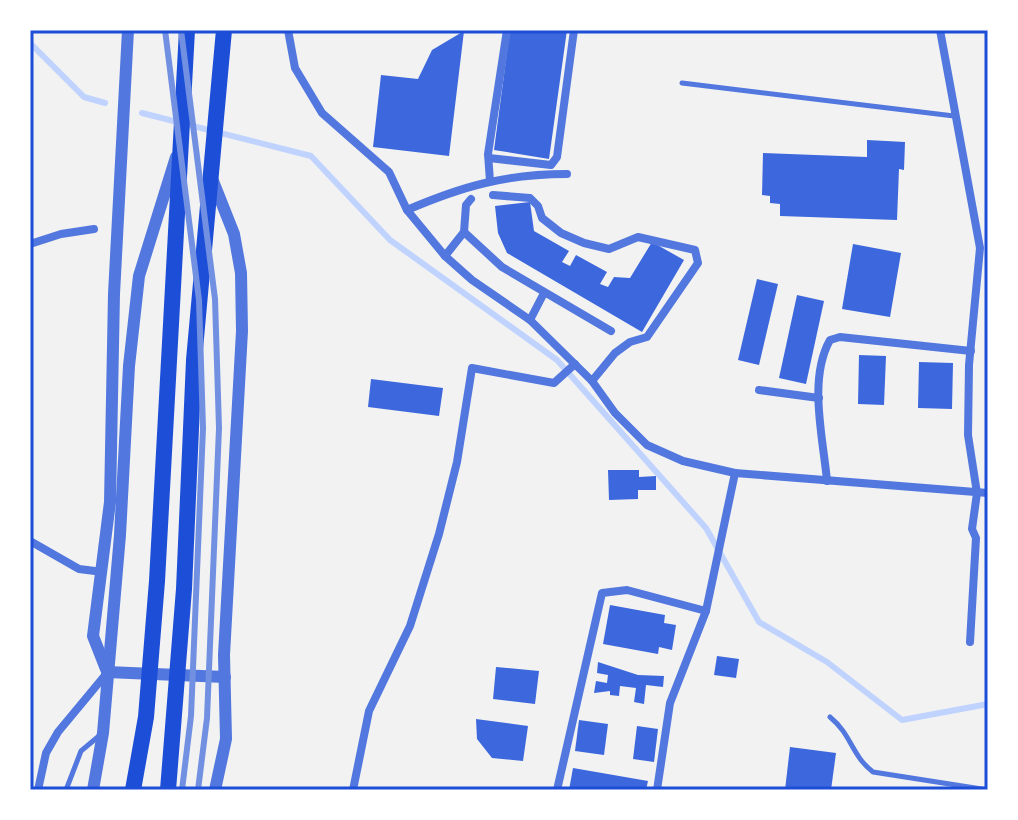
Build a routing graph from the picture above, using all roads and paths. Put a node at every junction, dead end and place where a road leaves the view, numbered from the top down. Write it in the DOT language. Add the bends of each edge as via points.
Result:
graph roads {
  1 [pos="128,30"];
  2 [pos="187,30"];
  3 [pos="224,30"];
  4 [pos="288,30"];
  5 [pos="507,30"];
  6 [pos="574,30"];
  7 [pos="940,30"];
  8 [pos="682,83"];
  9 [pos="954,116"];
  10 [pos="180,143"];
  11 [pos="489,158"];
  12 [pos="567,174"];
  13 [pos="211,175"];
  14 [pos="490,181"];
  15 [pos="493,195"];
  16 [pos="471,199"];
  17 [pos="407,210"];
  18 [pos="94,229"];
  19 [pos="464,232"];
  20 [pos="30,244"];
  21 [pos="984,248"];
  22 [pos="445,256"];
  23 [pos="544,293"];
  24 [pos="530,320"];
  25 [pos="611,331"];
  26 [pos="971,351"];
  27 [pos="575,364"];
  28 [pos="592,381"];
  29 [pos="759,390"];
  30 [pos="819,398"];
  31 [pos="735,473"];
  32 [pos="827,481"];
  33 [pos="977,493"];
  34 [pos="988,493"];
  35 [pos="976,538"];
  36 [pos="30,541"];
  37 [pos="988,543"];
  38 [pos="103,572"];
  39 [pos="706,611"];
  40 [pos="970,642"];
  41 [pos="107,672"];
  42 [pos="225,677"];
  43 [pos="830,717"];
  44 [pos="103,733"];
  45 [pos="38,790"];
  46 [pos="66,790"];
  47 [pos="93,790"];
  48 [pos="133,790"];
  49 [pos="168,790"];
  50 [pos="215,790"];
  51 [pos="353,790"];
  52 [pos="557,790"];
  53 [pos="657,790"];
  54 [pos="988,790"];
  1 -- 38 [label="street"];
  2 -- 10 [label="highway"];
  3 -- 13 [label="highway"];
  4 -- 17 [label="street" via="295,68 322,113 389,172"];
  5 -- 11 [label="street"];
  6 -- 11 [label="street" via="557,157 551,165"];
  7 -- 9 [label="street"];
  8 -- 9 [label="lane"];
  9 -- 21 [label="street"];
  10 -- 41 [label="street" via="139,276"];
  10 -- 48 [label="highway" via="157,581 146,717"];
  11 -- 14 [label="street"];
  12 -- 14 [label="street"];
  13 -- 42 [label="street" via="234,234 241,273"];
  13 -- 49 [label="highway" via="194,360"];
  14 -- 17 [label="street" via="462,186"];
  15 -- 28 [label="street" via="530,198 542,218 584,243 609,249 638,237 695,250 698,263 647,337 615,353"];
  16 -- 19 [label="street"];
  17 -- 22 [label="street"];
  18 -- 20 [label="street"];
  19 -- 22 [label="street"];
  19 -- 23 [label="street" via="502,267"];
  21 -- 26 [label="street"];
  22 -- 24 [label="street"];
  23 -- 24 [label="street"];
  23 -- 25 [label="street"];
  24 -- 27 [label="street"];
  26 -- 30 [label="street" via="830,340 822,354"];
  26 -- 33 [label="street" via="968,435"];
  27 -- 28 [label="street"];
  27 -- 51 [label="street" via="554,383 472,368 439,534 410,626 369,711"];
  28 -- 31 [label="street" via="647,445 683,461"];
  29 -- 30 [label="street"];
  30 -- 32 [label="street"];
  31 -- 32 [label="street"];
  31 -- 39 [label="street"];
  32 -- 33 [label="street"];
  33 -- 34 [label="street"];
  33 -- 35 [label="street" via="972,529"];
  35 -- 37 [label="street"];
  35 -- 40 [label="street"];
  36 -- 38 [label="street" via="79,569"];
  38 -- 41 [label="street" via="93,636"];
  39 -- 52 [label="street" via="627,590 602,593"];
  39 -- 53 [label="street" via="670,703"];
  41 -- 42 [label="street"];
  41 -- 44 [label="street"];
  41 -- 45 [label="street" via="58,732 46,753"];
  42 -- 50 [label="street" via="226,739"];
  43 -- 54 [label="lane" via="846,730 861,763 873,772"];
  44 -- 46 [label="lane" via="81,751"];
  44 -- 47 [label="street"];
}
